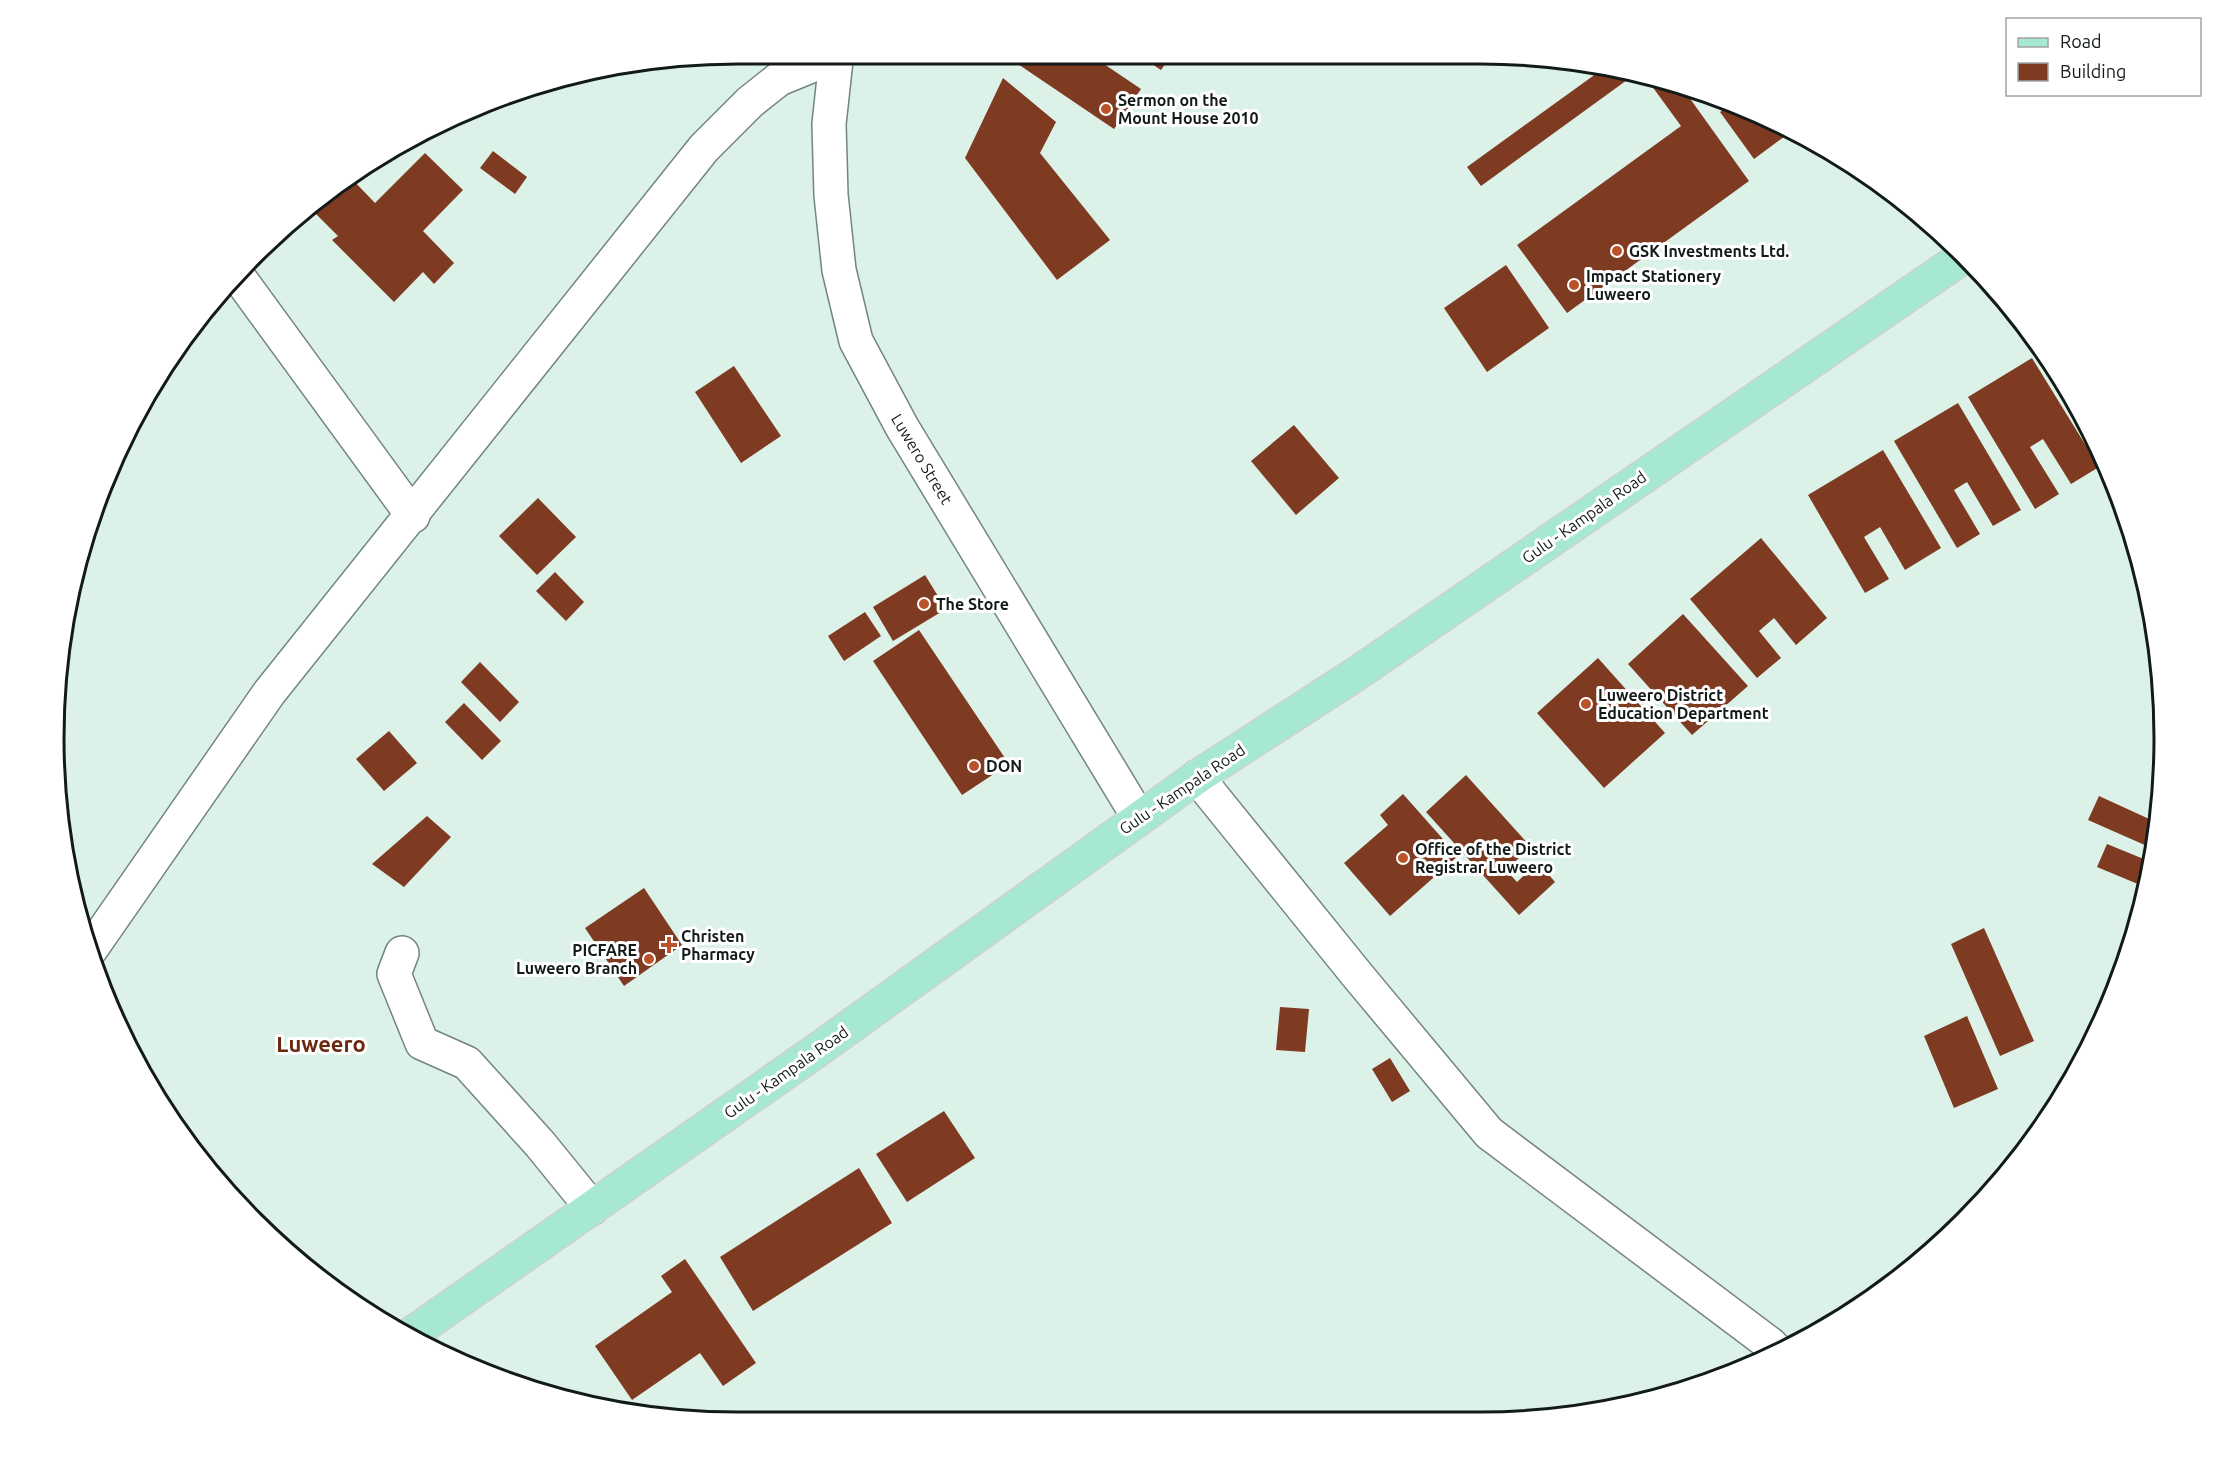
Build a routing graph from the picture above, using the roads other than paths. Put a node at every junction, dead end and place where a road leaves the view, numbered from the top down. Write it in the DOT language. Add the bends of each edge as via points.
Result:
graph roads {
  1 [pos="816,64"];
  2 [pos="835,64"];
  3 [pos="1956,261"];
  4 [pos="243,283"];
  5 [pos="413,516"];
  6 [pos="1197,777"];
  7 [pos="1139,818"];
  8 [pos="96,942"];
  9 [pos="402,952"];
  10 [pos="592,1208"];
  11 [pos="417,1330"];
  12 [pos="1772,1346"];
  1 -- 5 [label="street" via="779,79 704,148"];
  2 -- 7 [label="street, Luwero Street" via="829,124 831,195 839,270 856,341 902,428"];
  3 -- 6 [label="main road, Gulu - Kampala Road" via="1359,672"];
  4 -- 5 [label="street"];
  5 -- 8 [label="street" via="269,693"];
  6 -- 7 [label="main road, Gulu - Kampala Road"];
  6 -- 12 [label="street" via="1489,1133"];
  7 -- 10 [label="main road, Gulu - Kampala Road" via="816,1052"];
  9 -- 10 [label="street" via="394,974 422,1043 467,1063"];
  10 -- 11 [label="main road, Gulu - Kampala Road"];
}
